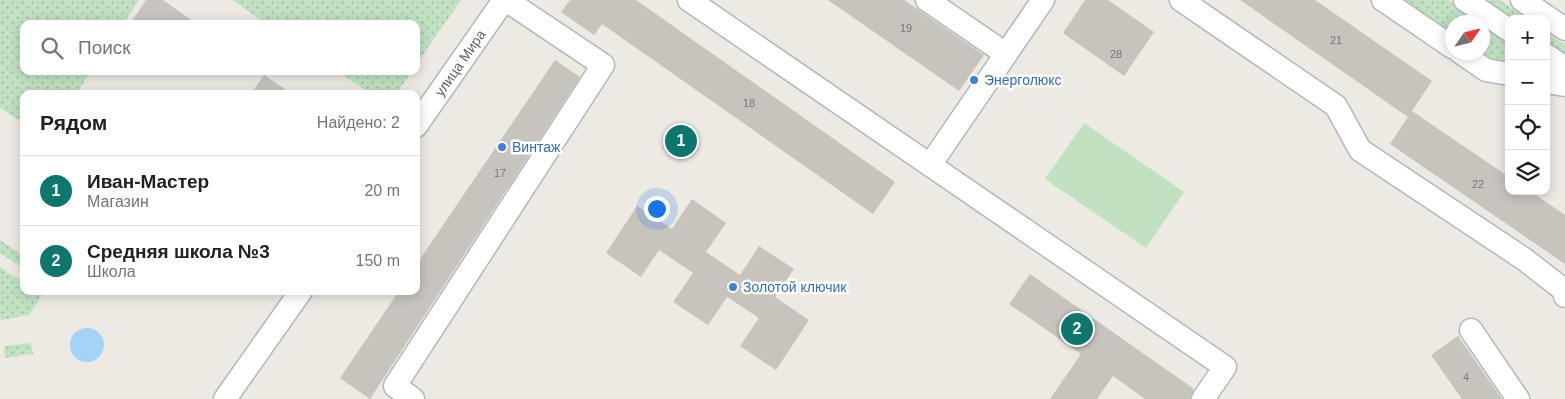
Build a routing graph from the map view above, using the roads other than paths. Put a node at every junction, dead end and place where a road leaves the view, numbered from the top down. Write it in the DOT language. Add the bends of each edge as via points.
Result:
graph roads {
  1 [pos="505,0"];
  2 [pos="689,0"];
  3 [pos="926,0"];
  4 [pos="1043,0"];
  5 [pos="1181,0"];
  6 [pos="1383,0"];
  7 [pos="1465,0"];
  8 [pos="1522,0"];
  9 [pos="1505,27"];
  10 [pos="1565,29"];
  11 [pos="1445,42"];
  12 [pos="1006,54"];
  13 [pos="1550,58"];
  14 [pos="1472,60"];
  15 [pos="1565,68"];
  16 [pos="1505,73"];
  17 [pos="1550,83"];
  18 [pos="1565,85"];
  19 [pos="420,120"];
  20 [pos="930,165"];
  21 [pos="1565,292"];
  22 [pos="298,295"];
  23 [pos="1470,330"];
  24 [pos="225,399"];
  25 [pos="413,399"];
  26 [pos="1203,399"];
  27 [pos="1518,399"];
  1 -- 19 [label="street, улица Мира"];
  1 -- 25 [label="street" via="603,65 395,386"];
  2 -- 20 [label="street"];
  3 -- 12 [label="street"];
  4 -- 12 [label="street"];
  5 -- 21 [label="street" via="1336,106 1360,150 1524,259"];
  6 -- 11 [label="street"];
  7 -- 9 [label="street"];
  8 -- 10 [label="street"];
  12 -- 20 [label="street"];
  13 -- 15 [label="street"];
  14 -- 16 [label="street" via="1486,70"];
  17 -- 18 [label="street"];
  20 -- 26 [label="street" via="1225,367"];
  22 -- 24 [label="street"];
  23 -- 27 [label="street"];
}
